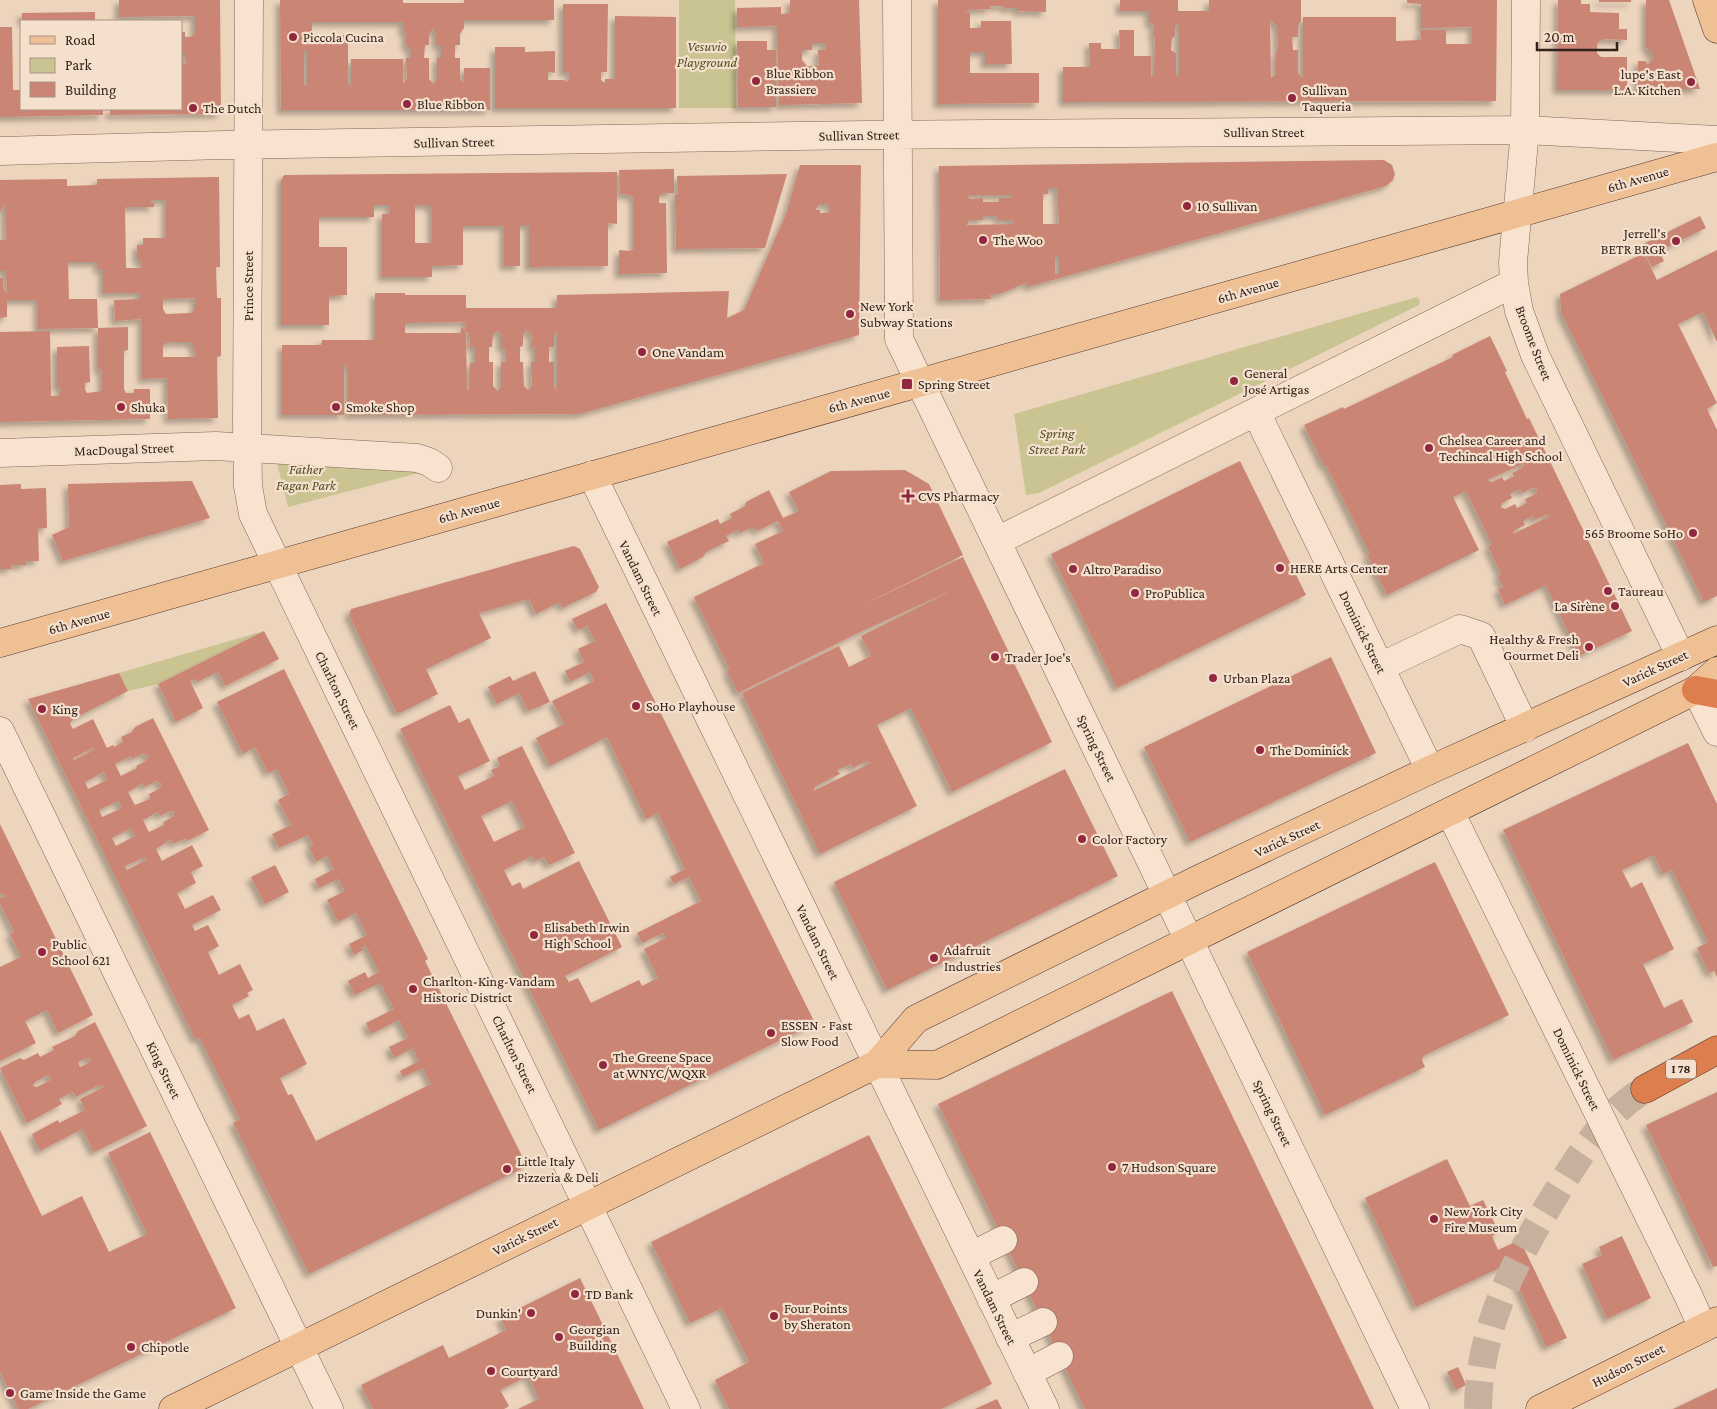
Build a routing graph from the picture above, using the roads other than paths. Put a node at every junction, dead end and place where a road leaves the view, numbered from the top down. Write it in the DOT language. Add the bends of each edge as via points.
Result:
graph roads {
  1 [pos="249,0"];
  2 [pos="897,0"];
  3 [pos="1526,0"];
  4 [pos="1707,0"];
  5 [pos="1717,29"];
  6 [pos="1525,130"];
  7 [pos="897,135"];
  8 [pos="1717,140"];
  9 [pos="248,145"];
  10 [pos="0,151"];
  11 [pos="1717,157"];
  12 [pos="1517,213"];
  13 [pos="1514,283"];
  14 [pos="920,382"];
  15 [pos="1256,412"];
  16 [pos="248,449"];
  17 [pos="0,453"];
  18 [pos="438,468"];
  19 [pos="592,475"];
  20 [pos="997,541"];
  21 [pos="277,565"];
  22 [pos="1717,640"];
  23 [pos="0,643"];
  24 [pos="1681,657"];
  25 [pos="1380,667"];
  26 [pos="1717,671"];
  27 [pos="1707,692"];
  28 [pos="1525,728"];
  29 [pos="0,731"];
  30 [pos="1717,732"];
  31 [pos="1430,770"];
  32 [pos="1450,812"];
  33 [pos="1168,895"];
  34 [pos="1188,940"];
  35 [pos="1717,1050"];
  36 [pos="877,1064"];
  37 [pos="1644,1089"];
  38 [pos="588,1206"];
  39 [pos="1003,1240"];
  40 [pos="971,1256"];
  41 [pos="1024,1282"];
  42 [pos="991,1299"];
  43 [pos="1043,1322"];
  44 [pos="1710,1324"];
  45 [pos="1010,1338"];
  46 [pos="298,1347"];
  47 [pos="1059,1356"];
  48 [pos="1027,1373"];
  49 [pos="173,1409"];
  50 [pos="328,1409"];
  51 [pos="686,1409"];
  52 [pos="1045,1409"];
  53 [pos="1415,1409"];
  54 [pos="1540,1409"];
  1 -- 9 [label="street, Prince Street"];
  2 -- 7 [label="street, Spring Street"];
  3 -- 6 [label="street, Broome Street"];
  4 -- 5 [label="main road"];
  6 -- 7 [label="street, Sullivan Street"];
  6 -- 8 [label="street, Sullivan Street"];
  6 -- 12 [label="street, Broome Street"];
  7 -- 9 [label="street, Sullivan Street"];
  7 -- 14 [label="street, Spring Street" via="899,339"];
  9 -- 10 [label="street, Sullivan Street"];
  9 -- 16 [label="street, Prince Street"];
  11 -- 12 [label="main road, 6th Avenue"];
  12 -- 13 [label="street, Broome Street"];
  12 -- 14 [label="main road, 6th Avenue"];
  13 -- 15 [label="street"];
  13 -- 24 [label="street, Broome Street" via="1519,311 1535,355"];
  14 -- 19 [label="main road, 6th Avenue"];
  14 -- 20 [label="street, Spring Street"];
  15 -- 20 [label="street"];
  15 -- 25 [label="street, Dominick Street"];
  16 -- 17 [label="street, MacDougal Street" via="216,446"];
  16 -- 18 [label="street, MacDougal Street" via="416,458"];
  16 -- 21 [label="street, Prince Street" via="248,486 253,514"];
  19 -- 21 [label="main road, 6th Avenue"];
  19 -- 36 [label="street, Vandam Street"];
  20 -- 33 [label="street, Spring Street"];
  21 -- 23 [label="main road, 6th Avenue"];
  21 -- 38 [label="street, Charlton Street"];
  22 -- 24 [label="main road, Varick Street"];
  24 -- 28 [label="main road, Varick Street"];
  25 -- 28 [label="street" via="1460,629 1481,636"];
  25 -- 31 [label="street, Dominick Street"];
  26 -- 27 [label="main road, Varick Street"];
  27 -- 30 [label="street"];
  27 -- 32 [label="main road, Varick Street"];
  28 -- 31 [label="main road, Varick Street"];
  29 -- 46 [label="street, King Street"];
  31 -- 33 [label="main road, Varick Street"];
  32 -- 34 [label="main road, Varick Street"];
  32 -- 44 [label="street, Dominick Street" via="1688,1295"];
  33 -- 34 [label="street, Spring Street"];
  33 -- 36 [label="main road, Varick Street" via="916,1019"];
  34 -- 36 [label="main road, Varick Street" via="937,1065"];
  34 -- 53 [label="street, Spring Street"];
  35 -- 37 [label="highway, I 78"];
  36 -- 38 [label="main road, Varick Street"];
  36 -- 40 [label="street, Vandam Street"];
  38 -- 46 [label="main road, Varick Street"];
  38 -- 51 [label="street, Charlton Street"];
  39 -- 40 [label="street"];
  40 -- 42 [label="street, Vandam Street"];
  41 -- 42 [label="street"];
  42 -- 45 [label="street, Vandam Street"];
  43 -- 45 [label="street"];
  44 -- 54 [label="main road, Hudson Street"];
  45 -- 48 [label="street, Vandam Street"];
  46 -- 49 [label="main road, Varick Street"];
  46 -- 50 [label="street, King Street"];
  47 -- 48 [label="street"];
  48 -- 52 [label="street, Vandam Street"];
}
